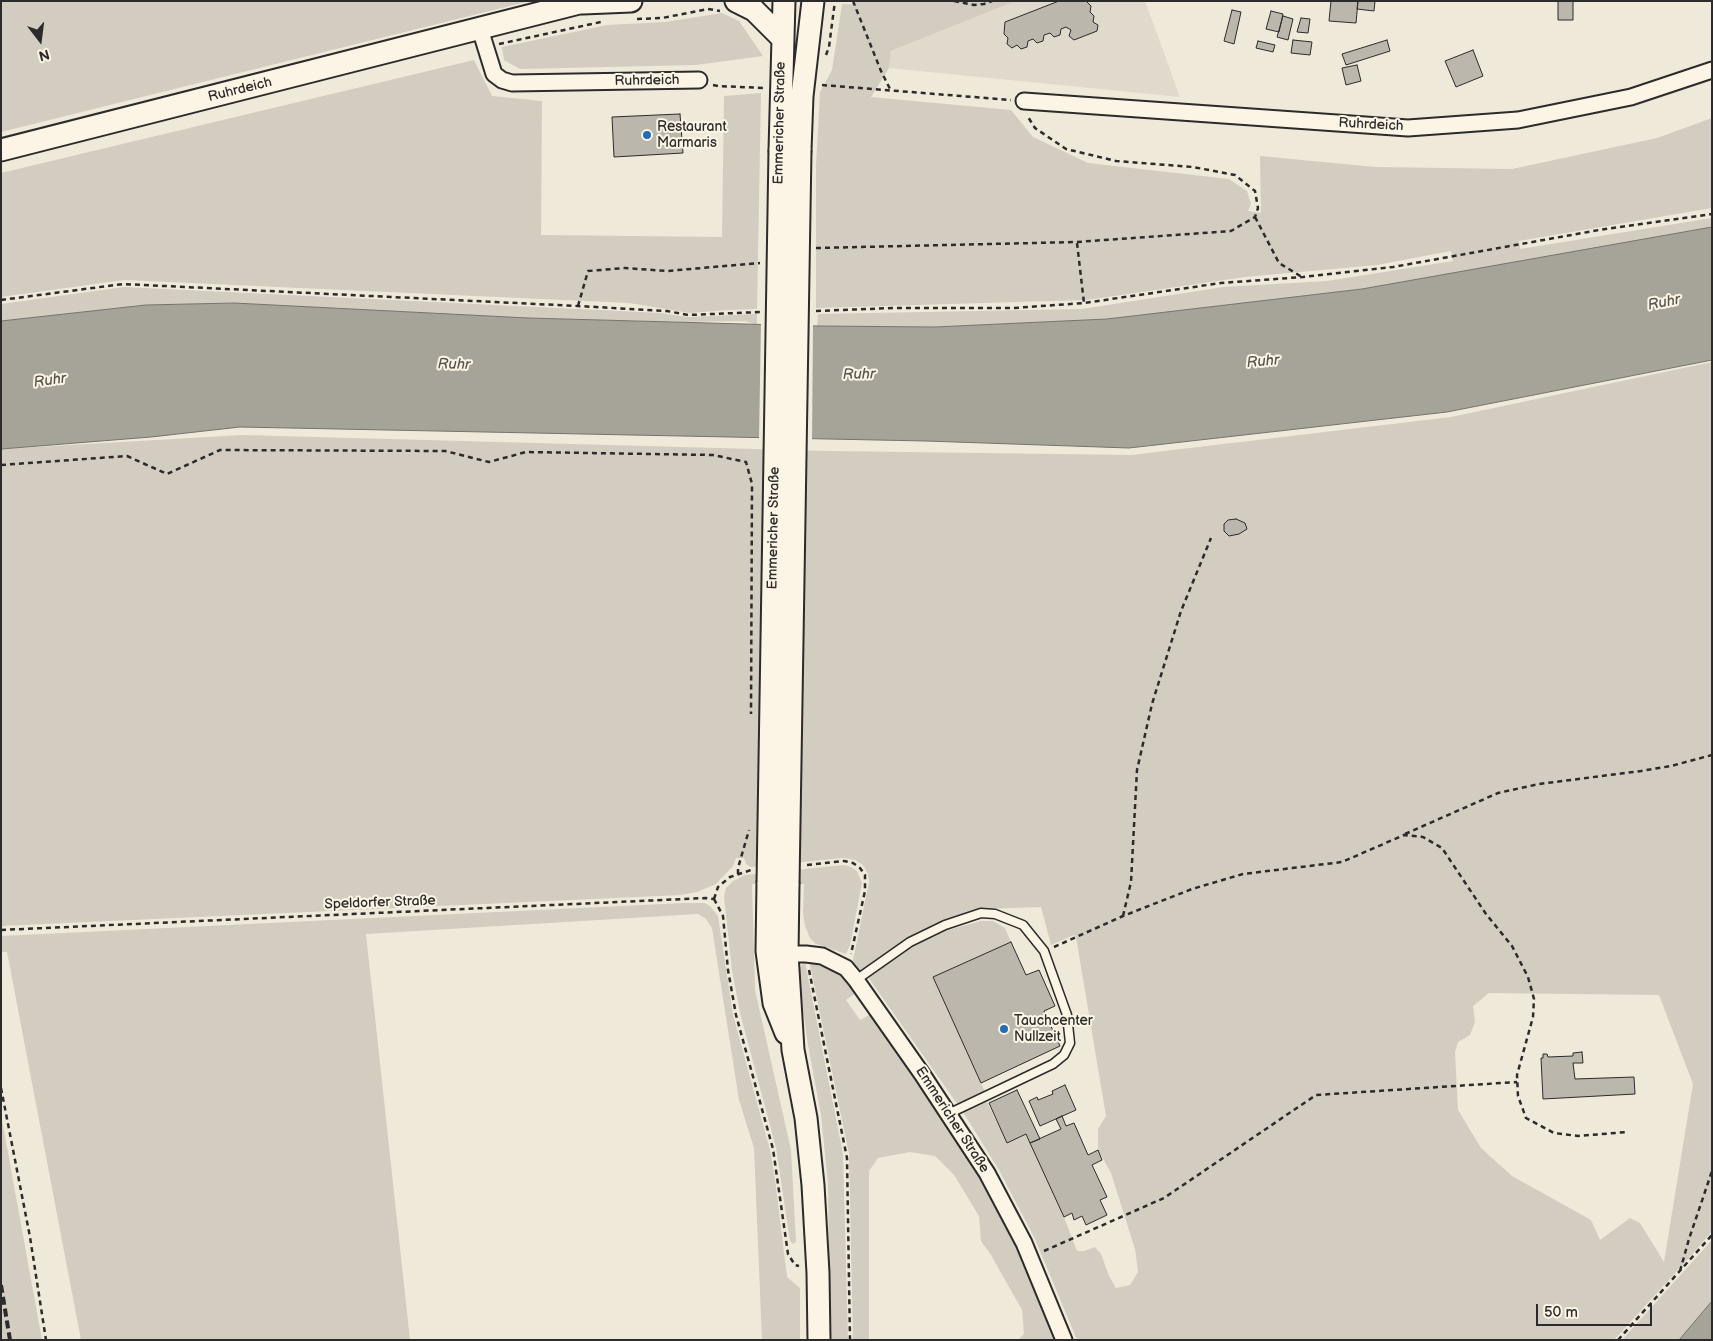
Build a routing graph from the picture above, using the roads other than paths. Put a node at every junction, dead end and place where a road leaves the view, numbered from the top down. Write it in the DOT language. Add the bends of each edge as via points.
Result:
graph roads {
  1 [pos="784,1"];
  2 [pos="813,1"];
  3 [pos="585,2"];
  4 [pos="730,6"];
  5 [pos="632,10"];
  6 [pos="782,37"];
  7 [pos="482,38"];
  8 [pos="1712,70"];
  9 [pos="700,80"];
  10 [pos="1024,101"];
  11 [pos="1,150"];
  12 [pos="790,150"];
  13 [pos="770,879"];
  14 [pos="796,954"];
  15 [pos="856,980"];
  16 [pos="793,1050"];
  17 [pos="948,1114"];
  18 [pos="819,1340"];
  19 [pos="1064,1340"];
  1 -- 6 [label="main road, Emmericher Straße"];
  2 -- 12 [label="main road, Emmericher Straße" via="802,96"];
  3 -- 5 [label="main road, Ruhrdeich"];
  3 -- 7 [label="main road, Ruhrdeich"];
  4 -- 6 [label="main road" via="754,10"];
  6 -- 12 [label="main road, Emmericher Straße" via="781,89"];
  7 -- 9 [label="street, Ruhrdeich" via="494,74 512,83"];
  7 -- 11 [label="main road, Ruhrdeich"];
  8 -- 10 [label="street, Ruhrdeich" via="1631,97 1518,120 1408,128"];
  12 -- 13 [label="main road, Emmericher Straße, bridge"];
  13 -- 14 [label="main road, Emmericher Straße"];
  13 -- 16 [label="main road, Emmericher Straße" via="767,951 774,1003"];
  14 -- 15 [label="street, Emmericher Straße" via="822,956 846,968"];
  14 -- 16 [label="main road, Emmericher Straße"];
  15 -- 17 [label="street, Emmericher Straße"];
  15 -- 17 [label="lane" via="910,942 945,924 981,913 995,914 1023,925 1044,951 1067,1015 1070,1042 1064,1055 1053,1064"];
  16 -- 18 [label="main road, Emmericher Straße" via="806,1118 813,1185"];
  17 -- 19 [label="street, Emmericher Straße" via="987,1173 1030,1257"];
}
